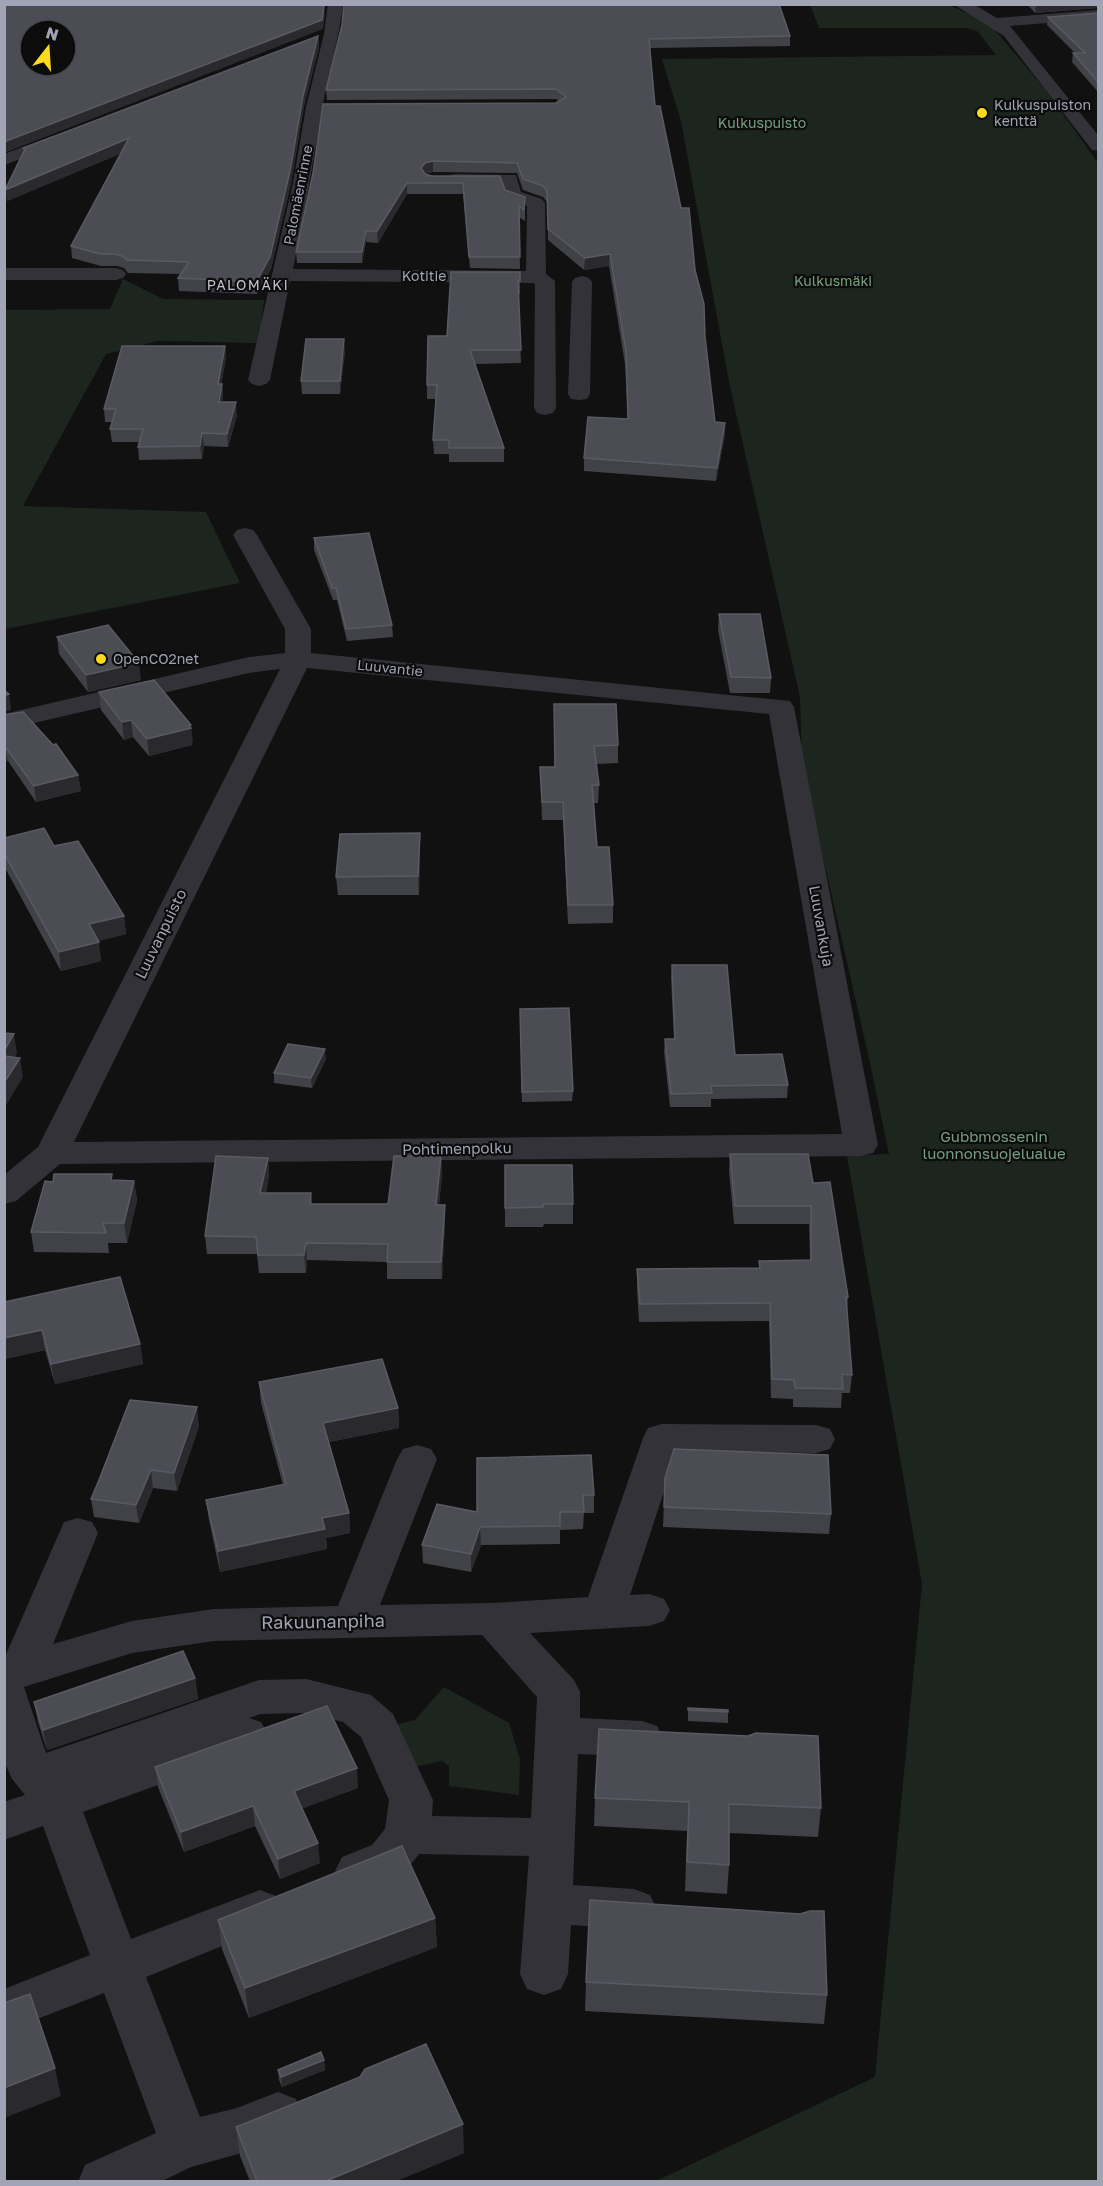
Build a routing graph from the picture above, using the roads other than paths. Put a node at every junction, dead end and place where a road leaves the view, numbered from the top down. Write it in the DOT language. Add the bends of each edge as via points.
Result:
graph roads {
  1 [pos="960,4"];
  2 [pos="335,7"];
  3 [pos="315,8"];
  4 [pos="1098,14"];
  5 [pos="996,23"];
  6 [pos="314,107"];
  7 [pos="336,107"];
  8 [pos="82,130"];
  9 [pos="1098,146"];
  10 [pos="4,160"];
  11 [pos="444,179"];
  12 [pos="4,274"];
  13 [pos="116,274"];
  14 [pos="283,275"];
  15 [pos="536,277"];
  16 [pos="582,282"];
  17 [pos="544,334"];
  18 [pos="581,334"];
  19 [pos="259,380"];
  20 [pos="579,394"];
  21 [pos="544,408"];
  22 [pos="245,536"];
  23 [pos="298,659"];
  24 [pos="781,707"];
  25 [pos="4,722"];
  26 [pos="861,1145"];
  27 [pos="52,1153"];
  28 [pos="4,1193"];
  29 [pos="816,1439"];
  30 [pos="417,1459"];
  31 [pos="78,1533"];
  32 [pos="649,1610"];
  33 [pos="604,1611"];
  34 [pos="492,1619"];
  35 [pos="353,1621"];
  36 [pos="10,1679"];
  37 [pos="270,1727"];
  38 [pos="557,1735"];
  39 [pos="675,1740"];
  40 [pos="31,1779"];
  41 [pos="4,1821"];
  42 [pos="407,1835"];
  43 [pos="553,1837"];
  44 [pos="549,1903"];
  45 [pos="679,1912"];
  46 [pos="119,1967"];
  47 [pos="544,1974"];
  48 [pos="4,2011"];
  49 [pos="323,2097"];
  50 [pos="185,2145"];
  51 [pos="103,2181"];
  1 -- 5 [label="street"];
  2 -- 3 [label="street"];
  2 -- 6 [label="street, Palomäenrinne" via="325,36"];
  4 -- 5 [label="street"];
  5 -- 9 [label="street" via="1009,33"];
  6 -- 7 [label="street"];
  6 -- 14 [label="street, Palomäenrinne"];
  8 -- 10 [label="street"];
  11 -- 15 [label="street" via="510,179 512,195 536,203"];
  12 -- 13 [label="street"];
  14 -- 15 [label="street, Kotitie"];
  14 -- 19 [label="street, Palomäenrinne"];
  15 -- 17 [label="street" via="545,281"];
  16 -- 18 [label="street"];
  17 -- 18 [label="street"];
  17 -- 21 [label="street"];
  18 -- 20 [label="street"];
  22 -- 23 [label="street" via="298,628"];
  23 -- 24 [label="street, Luuvantie"];
  23 -- 25 [label="street, Luuvantie" via="249,665"];
  23 -- 27 [label="street, Luuvanpuisto"];
  24 -- 26 [label="street, Luuvankuja"];
  26 -- 27 [label="street, Pohtimenpolku"];
  27 -- 28 [label="street, Luuvanpuisto"];
  29 -- 33 [label="street" via="662,1438"];
  30 -- 35 [label="street"];
  31 -- 36 [label="street"];
  32 -- 33 [label="street, Rakuunanpiha"];
  33 -- 34 [label="street, Rakuunanpiha"];
  34 -- 35 [label="street, Rakuunanpiha"];
  34 -- 38 [label="street" via="559,1692"];
  35 -- 36 [label="street, Rakuunanpiha" via="167,1630 132,1637"];
  36 -- 40 [label="street"];
  37 -- 40 [label="street"];
  38 -- 39 [label="street"];
  38 -- 43 [label="street"];
  40 -- 41 [label="street"];
  40 -- 42 [label="street" via="259,1697 306,1696 356,1707 378,1726 411,1800"];
  40 -- 46 [label="street"];
  42 -- 43 [label="street"];
  42 -- 46 [label="street" via="388,1859"];
  43 -- 44 [label="street"];
  44 -- 45 [label="street"];
  44 -- 47 [label="street"];
  46 -- 48 [label="street"];
  46 -- 50 [label="street"];
  49 -- 50 [label="street" via="238,2131"];
  50 -- 51 [label="street"];
}
